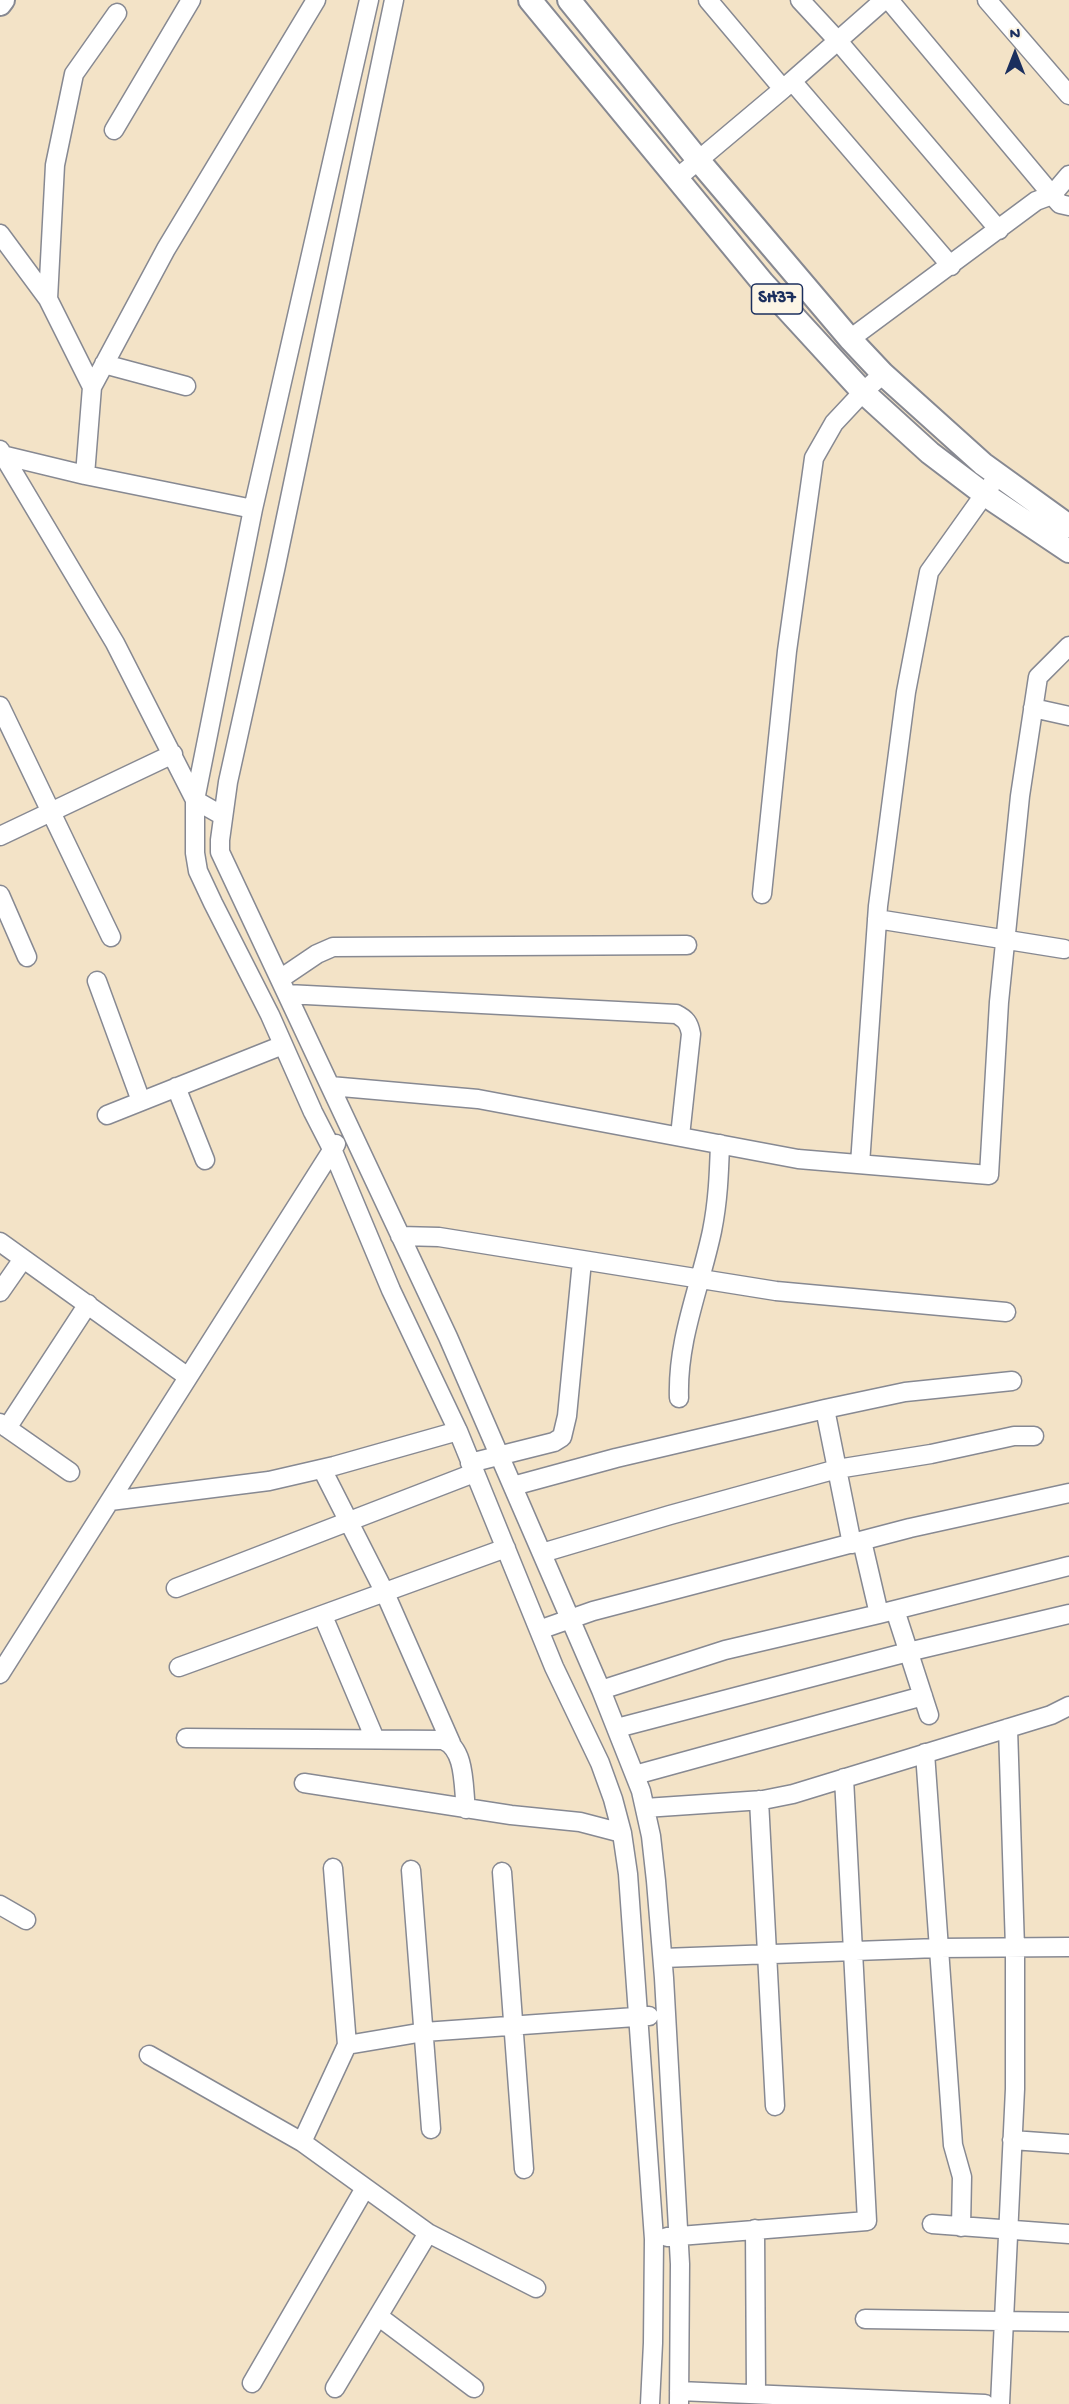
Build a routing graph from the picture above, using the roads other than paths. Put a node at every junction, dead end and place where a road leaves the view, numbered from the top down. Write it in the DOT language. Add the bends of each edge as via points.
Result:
graph roads {
  1 [pos="3,0"];
  2 [pos="191,0"];
  3 [pos="316,0"];
  4 [pos="369,0"];
  5 [pos="394,0"];
  6 [pos="530,0"];
  7 [pos="569,0"];
  8 [pos="708,0"];
  9 [pos="800,0"];
  10 [pos="884,0"];
  11 [pos="889,0"];
  12 [pos="987,0"];
  13 [pos="0,4"];
  14 [pos="117,13"];
  15 [pos="838,41"];
  16 [pos="788,85"];
  17 [pos="1069,96"];
  18 [pos="114,130"];
  19 [pos="699,161"];
  20 [pos="1069,175"];
  21 [pos="676,179"];
  22 [pos="1052,195"];
  23 [pos="1069,206"];
  24 [pos="999,230"];
  25 [pos="0,234"];
  26 [pos="951,266"];
  27 [pos="48,299"];
  28 [pos="849,339"];
  29 [pos="104,364"];
  30 [pos="883,374"];
  31 [pos="186,386"];
  32 [pos="92,387"];
  33 [pos="862,392"];
  34 [pos="1,453"];
  35 [pos="85,475"];
  36 [pos="998,476"];
  37 [pos="984,494"];
  38 [pos="253,509"];
  39 [pos="1069,526"];
  40 [pos="1069,551"];
  41 [pos="1069,646"];
  42 [pos="0,706"];
  43 [pos="1033,708"];
  44 [pos="1069,716"];
  45 [pos="173,754"];
  46 [pos="195,800"];
  47 [pos="51,812"];
  48 [pos="223,816"];
  49 [pos="0,836"];
  50 [pos="762,894"];
  51 [pos="0,895"];
  52 [pos="877,918"];
  53 [pos="111,938"];
  54 [pos="1005,939"];
  55 [pos="687,945"];
  56 [pos="1064,949"];
  57 [pos="27,957"];
  58 [pos="98,981"];
  59 [pos="283,986"];
  60 [pos="283,1045"];
  61 [pos="330,1086"];
  62 [pos="176,1087"];
  63 [pos="141,1101"];
  64 [pos="107,1115"];
  65 [pos="348,1126"];
  66 [pos="680,1136"];
  67 [pos="720,1143"];
  68 [pos="332,1149"];
  69 [pos="205,1160"];
  70 [pos="860,1164"];
  71 [pos="400,1236"];
  72 [pos="0,1242"];
  73 [pos="23,1259"];
  74 [pos="582,1261"];
  75 [pos="700,1280"];
  76 [pos="0,1292"];
  77 [pos="88,1304"];
  78 [pos="1006,1312"];
  79 [pos="189,1377"];
  80 [pos="1012,1381"];
  81 [pos="679,1398"];
  82 [pos="825,1409"];
  83 [pos="3,1425"];
  84 [pos="458,1431"];
  85 [pos="1034,1436"];
  86 [pos="500,1457"];
  87 [pos="472,1468"];
  88 [pos="322,1469"];
  89 [pos="837,1469"];
  90 [pos="70,1472"];
  91 [pos="513,1486"];
  92 [pos="1069,1493"];
  93 [pos="110,1501"];
  94 [pos="347,1521"];
  95 [pos="857,1542"];
  96 [pos="506,1548"];
  97 [pos="542,1553"];
  98 [pos="1068,1572"];
  99 [pos="176,1588"];
  100 [pos="385,1593"];
  101 [pos="887,1612"];
  102 [pos="1069,1614"];
  103 [pos="323,1616"];
  104 [pos="570,1620"];
  105 [pos="539,1630"];
  106 [pos="908,1652"];
  107 [pos="179,1667"];
  108 [pos="0,1674"];
  109 [pos="601,1690"];
  110 [pos="922,1696"];
  111 [pos="1069,1706"];
  112 [pos="929,1715"];
  113 [pos="617,1728"];
  114 [pos="1008,1728"];
  115 [pos="186,1738"];
  116 [pos="375,1739"];
  117 [pos="451,1743"];
  118 [pos="926,1753"];
  119 [pos="635,1775"];
  120 [pos="844,1778"];
  121 [pos="304,1783"];
  122 [pos="759,1800"];
  123 [pos="645,1808"];
  124 [pos="466,1809"];
  125 [pos="622,1833"];
  126 [pos="333,1868"];
  127 [pos="411,1870"];
  128 [pos="502,1872"];
  129 [pos="0,1905"];
  130 [pos="26,1920"];
  131 [pos="1069,1947"];
  132 [pos="938,1948"];
  133 [pos="1015,1948"];
  134 [pos="854,1951"];
  135 [pos="765,1954"];
  136 [pos="663,1958"];
  137 [pos="666,2015"];
  138 [pos="639,2016"];
  139 [pos="513,2026"];
  140 [pos="424,2032"];
  141 [pos="347,2045"];
  142 [pos="149,2055"];
  143 [pos="775,2106"];
  144 [pos="431,2129"];
  145 [pos="1012,2140"];
  146 [pos="302,2142"];
  147 [pos="1069,2144"];
  148 [pos="524,2169"];
  149 [pos="365,2188"];
  150 [pos="932,2224"];
  151 [pos="961,2227"];
  152 [pos="1007,2228"];
  153 [pos="755,2229"];
  154 [pos="428,2233"];
  155 [pos="1069,2234"];
  156 [pos="678,2235"];
  157 [pos="654,2239"];
  158 [pos="536,2288"];
  159 [pos="378,2316"];
  160 [pos="865,2319"];
  161 [pos="1003,2320"];
  162 [pos="1069,2322"];
  163 [pos="252,2383"];
  164 [pos="335,2388"];
  165 [pos="474,2388"];
  166 [pos="756,2394"];
  167 [pos="679,2398"];
  168 [pos="782,2399"];
  169 [pos="650,2404"];
  170 [pos="985,2404"];
  171 [pos="1000,2404"];
  1 -- 13 [label="main road"];
  2 -- 18 [label="street"];
  3 -- 29 [label="street" via="166,249"];
  4 -- 38 [label="street"];
  5 -- 48 [label="street"];
  6 -- 21 [label="main road, SH37"];
  7 -- 19 [label="main road, SH37"];
  8 -- 16 [label="street"];
  9 -- 15 [label="street"];
  10 -- 15 [label="street"];
  11 -- 22 [label="street"];
  12 -- 17 [label="street"];
  14 -- 27 [label="street" via="74,74 55,165"];
  15 -- 16 [label="street"];
  15 -- 24 [label="street"];
  16 -- 19 [label="street"];
  16 -- 26 [label="street"];
  19 -- 21 [label="street"];
  19 -- 28 [label="main road, SH37"];
  20 -- 22 [label="street"];
  21 -- 33 [label="main road, SH37"];
  22 -- 23 [label="street" via="1060,204"];
  22 -- 24 [label="street" via="1036,201"];
  24 -- 26 [label="street"];
  25 -- 27 [label="street"];
  26 -- 28 [label="street"];
  27 -- 32 [label="street"];
  28 -- 30 [label="main road, SH37"];
  29 -- 31 [label="street"];
  29 -- 32 [label="street"];
  30 -- 33 [label="street"];
  30 -- 36 [label="main road, SH37"];
  32 -- 35 [label="street"];
  33 -- 37 [label="main road, SH37" via="930,453"];
  33 -- 50 [label="street" via="834,423 814,458"];
  34 -- 35 [label="street"];
  34 -- 45 [label="street" via="115,643"];
  35 -- 38 [label="street"];
  36 -- 37 [label="street"];
  36 -- 39 [label="main road, SH37"];
  37 -- 40 [label="main road, SH37"];
  37 -- 52 [label="street" via="929,572 906,692"];
  38 -- 46 [label="street"];
  41 -- 43 [label="street" via="1038,677"];
  42 -- 47 [label="street"];
  43 -- 44 [label="street"];
  43 -- 54 [label="street"];
  45 -- 46 [label="street"];
  45 -- 47 [label="street"];
  46 -- 48 [label="street"];
  46 -- 60 [label="street" via="198,871"];
  47 -- 49 [label="street"];
  47 -- 53 [label="street"];
  48 -- 59 [label="street" via="221,856"];
  51 -- 57 [label="street"];
  52 -- 54 [label="street"];
  52 -- 70 [label="street"];
  54 -- 56 [label="street"];
  54 -- 70 [label="street" via="989,1175"];
  55 -- 59 [label="street" via="333,947 318,954"];
  58 -- 63 [label="street"];
  59 -- 61 [label="street"];
  59 -- 66 [label="street" via="676,1014 685,1018 691,1034"];
  60 -- 62 [label="street"];
  60 -- 68 [label="street"];
  61 -- 65 [label="street"];
  61 -- 66 [label="street" via="478,1098"];
  62 -- 63 [label="street"];
  62 -- 69 [label="street"];
  63 -- 64 [label="street"];
  65 -- 68 [label="street"];
  65 -- 71 [label="street"];
  66 -- 67 [label="street"];
  67 -- 70 [label="street" via="798,1159"];
  67 -- 75 [label="street" via="720,1187"];
  68 -- 79 [label="street"];
  68 -- 84 [label="street" via="391,1290"];
  71 -- 74 [label="street" via="439,1237"];
  71 -- 86 [label="street"];
  72 -- 73 [label="street"];
  73 -- 76 [label="street"];
  73 -- 77 [label="street"];
  74 -- 75 [label="street"];
  74 -- 86 [label="street" via="562,1437"];
  75 -- 78 [label="street" via="776,1291"];
  75 -- 81 [label="street" via="682,1346"];
  77 -- 79 [label="street"];
  77 -- 83 [label="street"];
  79 -- 93 [label="street"];
  80 -- 82 [label="street" via="905,1392"];
  82 -- 89 [label="street"];
  82 -- 91 [label="street"];
  83 -- 90 [label="street"];
  84 -- 87 [label="street"];
  84 -- 88 [label="street"];
  85 -- 89 [label="street" via="1014,1436"];
  86 -- 87 [label="street"];
  86 -- 91 [label="street"];
  87 -- 94 [label="street"];
  87 -- 96 [label="street"];
  88 -- 93 [label="street"];
  88 -- 94 [label="street"];
  89 -- 95 [label="street"];
  89 -- 97 [label="street"];
  91 -- 97 [label="street"];
  92 -- 95 [label="street"];
  93 -- 108 [label="street"];
  94 -- 99 [label="street"];
  94 -- 100 [label="street"];
  95 -- 101 [label="street"];
  95 -- 104 [label="street"];
  96 -- 100 [label="street"];
  96 -- 105 [label="street"];
  97 -- 104 [label="street"];
  98 -- 101 [label="street"];
  100 -- 103 [label="street"];
  100 -- 117 [label="street"];
  101 -- 106 [label="street"];
  101 -- 109 [label="street" via="725,1650"];
  102 -- 106 [label="street"];
  103 -- 107 [label="street"];
  103 -- 116 [label="street"];
  104 -- 105 [label="street"];
  104 -- 109 [label="street"];
  105 -- 125 [label="street" via="600,1763"];
  106 -- 110 [label="street"];
  106 -- 113 [label="street"];
  109 -- 113 [label="street"];
  110 -- 112 [label="street"];
  110 -- 119 [label="street"];
  111 -- 114 [label="street"];
  113 -- 119 [label="street"];
  114 -- 118 [label="street"];
  114 -- 133 [label="street"];
  115 -- 116 [label="street"];
  116 -- 117 [label="street"];
  117 -- 124 [label="street" via="460,1758"];
  118 -- 120 [label="street"];
  118 -- 132 [label="street"];
  119 -- 123 [label="street"];
  120 -- 122 [label="street"];
  120 -- 134 [label="street"];
  121 -- 124 [label="street"];
  122 -- 123 [label="street"];
  122 -- 135 [label="street"];
  123 -- 136 [label="street"];
  124 -- 125 [label="street" via="580,1822"];
  125 -- 138 [label="street"];
  126 -- 141 [label="street"];
  127 -- 140 [label="street"];
  128 -- 139 [label="street"];
  129 -- 130 [label="street"];
  131 -- 133 [label="street"];
  132 -- 133 [label="street"];
  132 -- 134 [label="street"];
  132 -- 151 [label="street" via="953,2145 962,2177"];
  133 -- 145 [label="street"];
  134 -- 135 [label="street"];
  134 -- 153 [label="street" via="867,2221"];
  135 -- 136 [label="street"];
  135 -- 143 [label="street"];
  136 -- 137 [label="street"];
  137 -- 138 [label="street"];
  137 -- 156 [label="street"];
  138 -- 139 [label="street"];
  138 -- 157 [label="street"];
  139 -- 140 [label="street"];
  139 -- 148 [label="street"];
  140 -- 141 [label="street"];
  140 -- 144 [label="street"];
  141 -- 146 [label="street"];
  142 -- 146 [label="street"];
  145 -- 147 [label="street"];
  145 -- 152 [label="street"];
  146 -- 149 [label="street"];
  149 -- 154 [label="street"];
  149 -- 163 [label="street"];
  150 -- 151 [label="street"];
  151 -- 152 [label="street"];
  152 -- 155 [label="street"];
  152 -- 161 [label="street"];
  153 -- 156 [label="street"];
  153 -- 166 [label="street"];
  154 -- 158 [label="street"];
  154 -- 159 [label="street"];
  156 -- 157 [label="street"];
  156 -- 167 [label="street"];
  157 -- 169 [label="street"];
  159 -- 164 [label="street"];
  159 -- 165 [label="street"];
  160 -- 161 [label="street"];
  161 -- 162 [label="street"];
  161 -- 171 [label="street"];
  166 -- 167 [label="street"];
  166 -- 168 [label="street"];
  168 -- 170 [label="street"];
}
